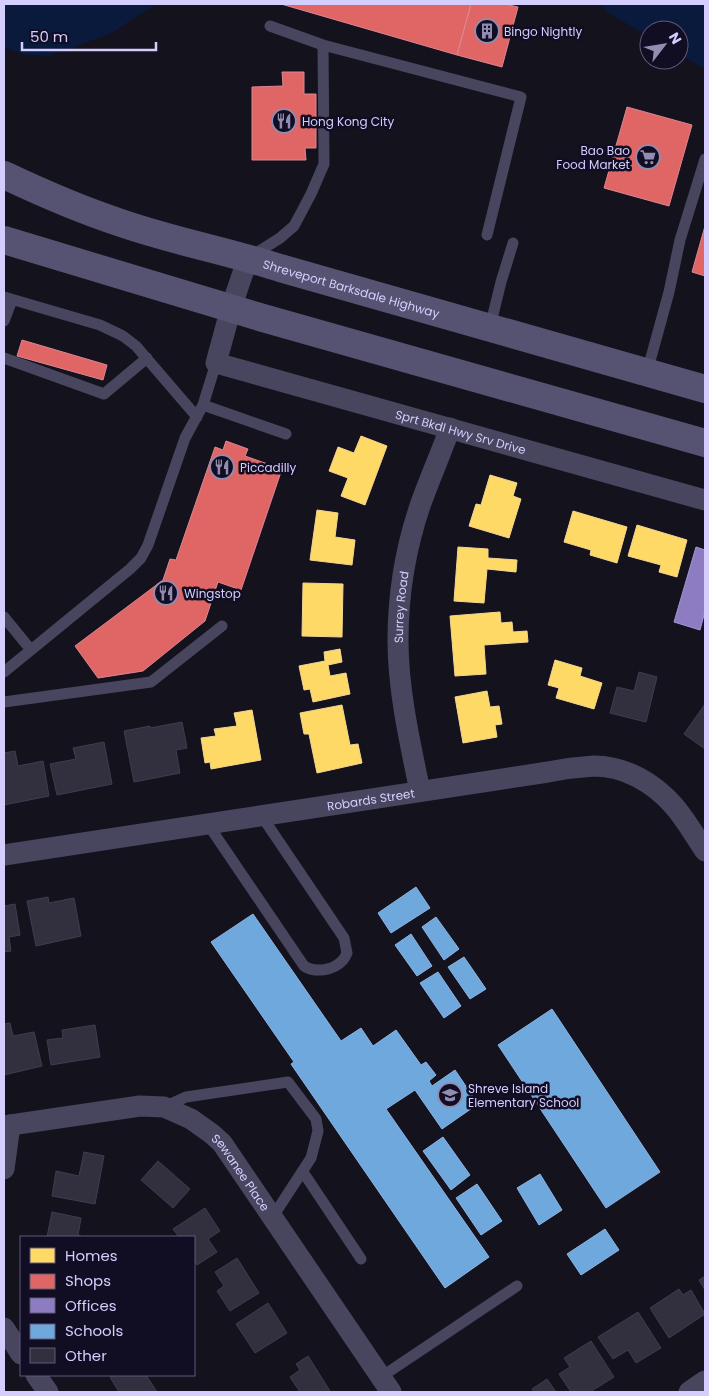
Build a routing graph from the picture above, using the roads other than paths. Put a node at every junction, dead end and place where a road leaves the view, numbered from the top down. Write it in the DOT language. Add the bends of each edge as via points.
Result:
graph roads {
  1 [pos="270,26"];
  2 [pos="323,45"];
  3 [pos="705,159"];
  4 [pos="4,175"];
  5 [pos="487,235"];
  6 [pos="4,240"];
  7 [pos="513,243"];
  8 [pos="248,258"];
  9 [pos="8,299"];
  10 [pos="231,308"];
  11 [pos="4,321"];
  12 [pos="490,327"];
  13 [pos="4,358"];
  14 [pos="147,358"];
  15 [pos="216,363"];
  16 [pos="647,372"];
  17 [pos="705,389"];
  18 [pos="202,405"];
  19 [pos="197,417"];
  20 [pos="450,428"];
  21 [pos="286,434"];
  22 [pos="705,443"];
  23 [pos="705,500"];
  24 [pos="4,617"];
  25 [pos="222,626"];
  26 [pos="31,650"];
  27 [pos="4,672"];
  28 [pos="4,702"];
  29 [pos="420,791"];
  30 [pos="261,815"];
  31 [pos="207,823"];
  32 [pos="705,851"];
  33 [pos="4,855"];
  34 [pos="164,1107"];
  35 [pos="7,1126"];
  36 [pos="4,1169"];
  37 [pos="303,1172"];
  38 [pos="272,1218"];
  39 [pos="361,1259"];
  40 [pos="518,1286"];
  41 [pos="4,1328"];
  42 [pos="20,1352"];
  43 [pos="37,1376"];
  44 [pos="705,1381"];
  45 [pos="386,1385"];
  46 [pos="48,1392"];
  47 [pos="688,1392"];
  1 -- 2 [label="lane"];
  2 -- 5 [label="lane" via="521,97"];
  2 -- 8 [label="lane" via="324,164 294,226"];
  3 -- 16 [label="lane" via="680,240"];
  4 -- 8 [label="main road, Shreveport Barksdale Highway" via="121,223"];
  6 -- 10 [label="main road"];
  7 -- 12 [label="lane"];
  8 -- 10 [label="street"];
  8 -- 12 [label="main road, Shreveport Barksdale Highway"];
  9 -- 11 [label="lane"];
  9 -- 14 [label="lane" via="112,329"];
  10 -- 15 [label="street"];
  10 -- 22 [label="main road"];
  12 -- 16 [label="main road, Shreveport Barksdale Highway"];
  13 -- 14 [label="lane" via="104,394"];
  14 -- 19 [label="lane"];
  15 -- 18 [label="lane"];
  15 -- 20 [label="street, Sprt Bkdl Hwy Srv Drive"];
  16 -- 17 [label="main road, Shreveport Barksdale Highway"];
  18 -- 19 [label="lane"];
  18 -- 21 [label="lane"];
  19 -- 26 [label="lane" via="185,438 141,558"];
  20 -- 23 [label="street, Sprt Bkdl Hwy Srv Drive"];
  20 -- 29 [label="street, Surrey Road" via="421,503 400,596 398,641 401,683"];
  24 -- 26 [label="lane"];
  25 -- 28 [label="lane" via="151,682"];
  26 -- 27 [label="lane"];
  29 -- 30 [label="street, Robards Street"];
  29 -- 32 [label="street, Robards Street" via="576,768 608,768 634,775 656,788 675,807"];
  30 -- 31 [label="street, Robards Street"];
  30 -- 31 [label="lane" via="344,938 347,953 334,966 314,970 304,966"];
  31 -- 33 [label="street, Robards Street"];
  34 -- 35 [label="street, Sewanee Place" via="140,1106"];
  34 -- 37 [label="lane" via="186,1097 288,1082 316,1119 318,1131 311,1158"];
  34 -- 38 [label="street, Sewanee Place" via="191,1119 222,1144"];
  35 -- 36 [label="street"];
  37 -- 38 [label="lane"];
  37 -- 39 [label="lane"];
  38 -- 45 [label="street, Sewanee Place"];
  40 -- 45 [label="lane"];
  41 -- 42 [label="street"];
  43 -- 46 [label="street"];
  44 -- 47 [label="street"];
}
